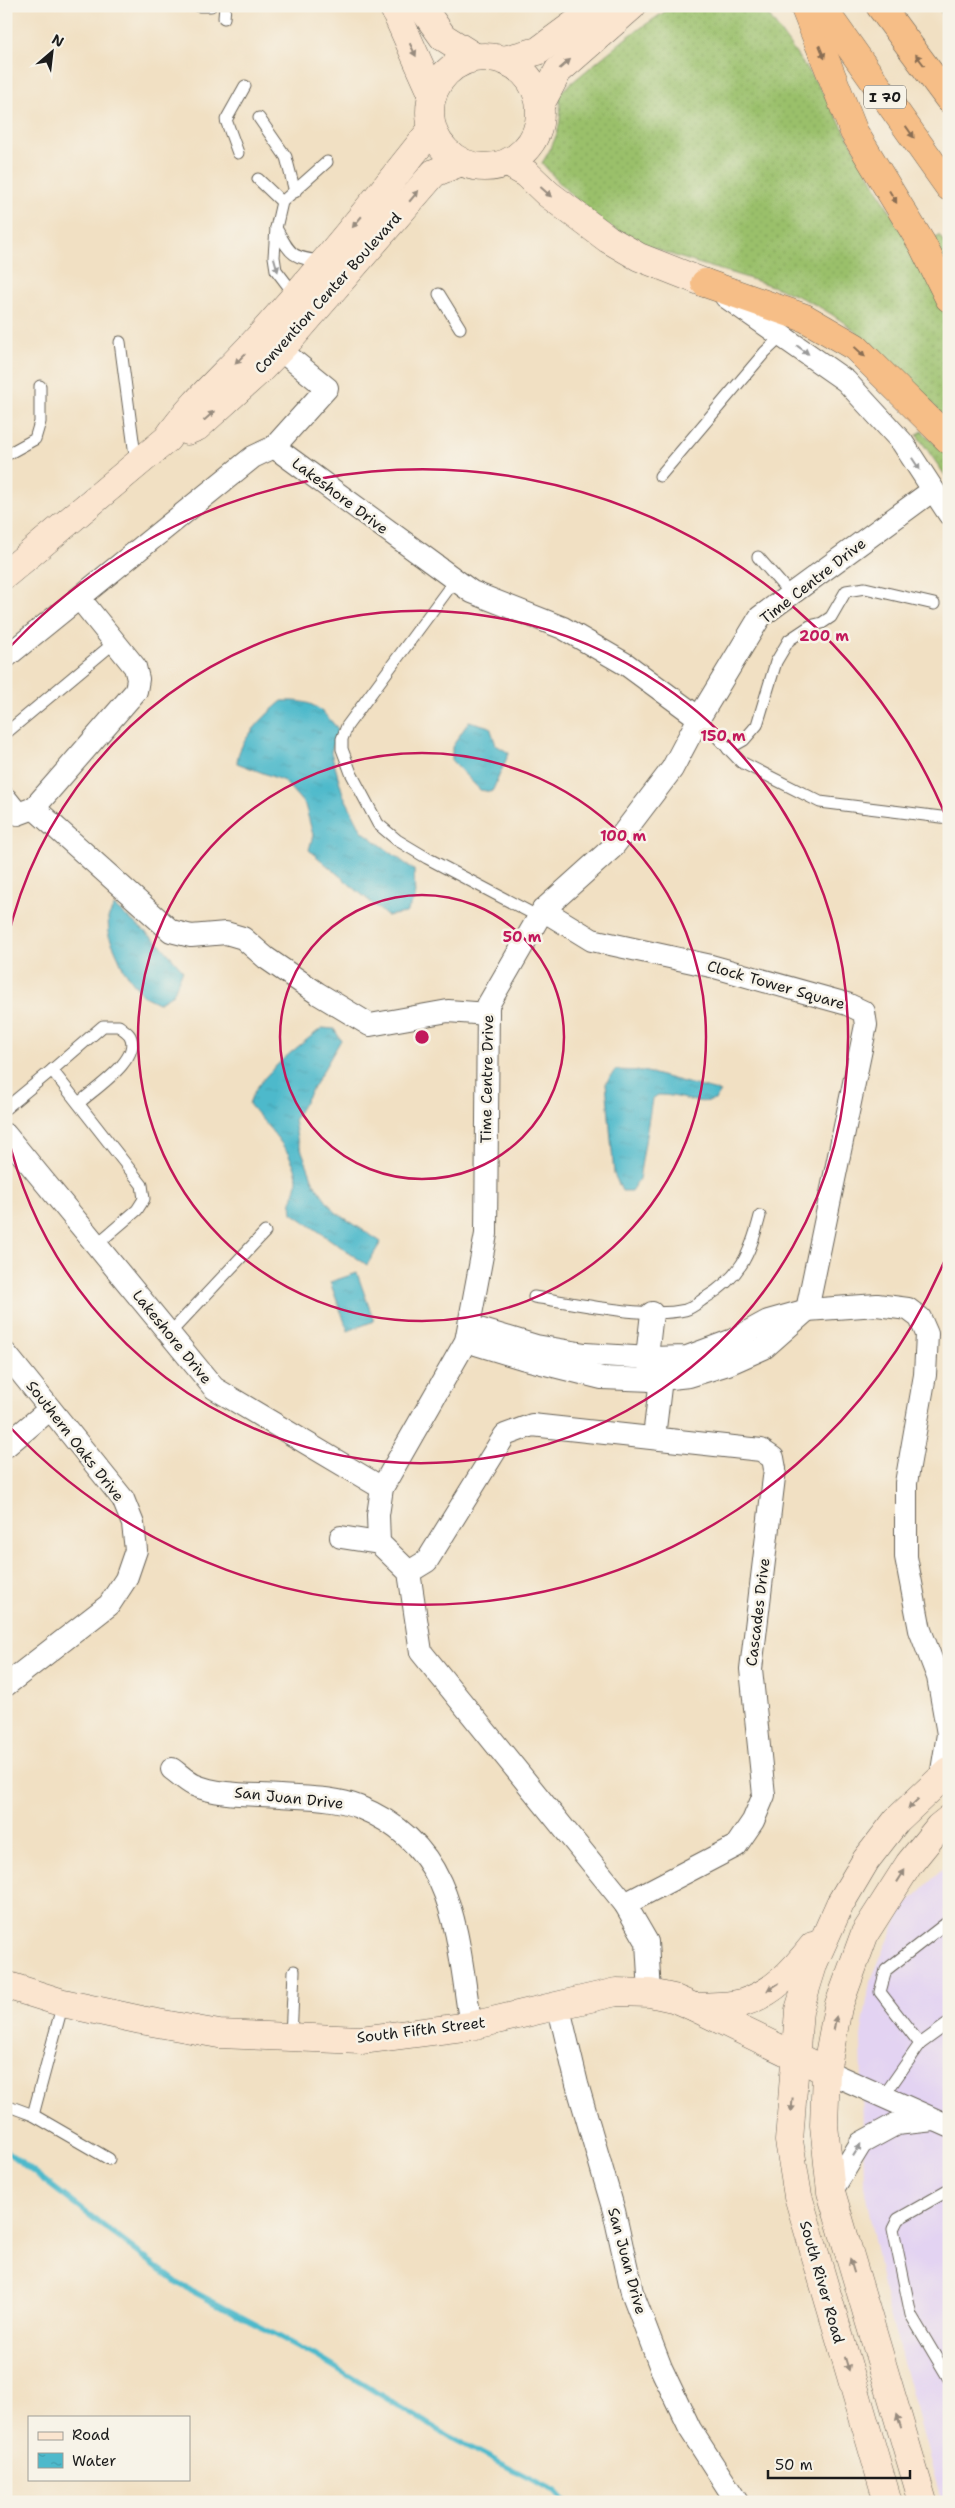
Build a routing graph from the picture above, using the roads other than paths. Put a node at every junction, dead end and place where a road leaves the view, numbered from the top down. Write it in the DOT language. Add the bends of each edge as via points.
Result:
graph roads {
  1 [pos="199,6"];
  2 [pos="211,6"];
  3 [pos="393,6"];
  4 [pos="421,6"];
  5 [pos="599,6"];
  6 [pos="632,6"];
  7 [pos="804,6"];
  8 [pos="821,6"];
  9 [pos="880,6"];
  10 [pos="475,57"];
  11 [pos="504,60"];
  12 [pos="244,86"];
  13 [pos="432,93"];
  14 [pos="949,99"];
  15 [pos="540,105"];
  16 [pos="259,118"];
  17 [pos="432,129"];
  18 [pos="238,153"];
  19 [pos="327,162"];
  20 [pos="461,162"];
  21 [pos="508,163"];
  22 [pos="258,179"];
  23 [pos="949,187"];
  24 [pos="295,192"];
  25 [pos="282,202"];
  26 [pos="276,228"];
  27 [pos="324,261"];
  28 [pos="704,282"];
  29 [pos="439,294"];
  30 [pos="296,296"];
  31 [pos="949,298"];
  32 [pos="460,328"];
  33 [pos="783,336"];
  34 [pos="120,342"];
  35 [pos="271,342"];
  36 [pos="40,386"];
  37 [pos="949,440"];
  38 [pos="274,447"];
  39 [pos="6,455"];
  40 [pos="136,464"];
  41 [pos="660,476"];
  42 [pos="933,490"];
  43 [pos="949,514"];
  44 [pos="758,558"];
  45 [pos="6,574"];
  46 [pos="454,580"];
  47 [pos="791,595"];
  48 [pos="80,599"];
  49 [pos="934,604"];
  50 [pos="115,642"];
  51 [pos="6,657"];
  52 [pos="700,718"];
  53 [pos="6,733"];
  54 [pos="728,749"];
  55 [pos="6,799"];
  56 [pos="34,808"];
  57 [pos="949,818"];
  58 [pos="541,913"];
  59 [pos="488,1014"];
  60 [pos="52,1070"];
  61 [pos="79,1103"];
  62 [pos="6,1108"];
  63 [pos="6,1136"];
  64 [pos="760,1216"];
  65 [pos="265,1232"];
  66 [pos="96,1245"];
  67 [pos="534,1297"];
  68 [pos="807,1310"];
  69 [pos="652,1313"];
  70 [pos="467,1333"];
  71 [pos="169,1334"];
  72 [pos="6,1354"];
  73 [pos="650,1358"];
  74 [pos="652,1380"];
  75 [pos="50,1409"];
  76 [pos="654,1437"];
  77 [pos="6,1446"];
  78 [pos="382,1488"];
  79 [pos="341,1537"];
  80 [pos="379,1543"];
  81 [pos="409,1572"];
  82 [pos="943,1680"];
  83 [pos="6,1685"];
  84 [pos="172,1769"];
  85 [pos="945,1774"];
  86 [pos="949,1820"];
  87 [pos="625,1904"];
  88 [pos="949,1922"];
  89 [pos="830,1927"];
  90 [pos="294,1971"];
  91 [pos="6,1985"];
  92 [pos="650,1993"];
  93 [pos="63,2003"];
  94 [pos="558,2004"];
  95 [pos="694,2007"];
  96 [pos="949,2023"];
  97 [pos="471,2026"];
  98 [pos="291,2037"];
  99 [pos="920,2044"];
  100 [pos="796,2056"];
  101 [pos="826,2071"];
  102 [pos="882,2097"];
  103 [pos="6,2105"];
  104 [pos="33,2115"];
  105 [pos="941,2123"];
  106 [pos="109,2159"];
  107 [pos="949,2190"];
  108 [pos="831,2192"];
  109 [pos="949,2379"];
  110 [pos="737,2502"];
  111 [pos="888,2502"];
  112 [pos="923,2502"];
  1 -- 2 [label="lane"];
  3 -- 13 [label="street, one-way"];
  4 -- 10 [label="street" via="443,37"];
  5 -- 11 [label="street" via="538,51"];
  15 -- 6 [label="street, one-way" via="558,71"];
  7 -- 31 [label="highway, one-way" via="854,132 922,244"];
  8 -- 23 [label="highway, I 70, one-way"];
  14 -- 9 [label="highway, one-way"];
  10 -- 11 [label="street"];
  10 -- 13 [label="street" via="448,70"];
  11 -- 15 [label="street" via="528,77"];
  12 -- 18 [label="lane" via="226,120"];
  13 -- 17 [label="street" via="429,111"];
  15 -- 21 [label="street" via="540,122 534,139"];
  16 -- 24 [label="lane" via="286,157"];
  17 -- 20 [label="street" via="438,143"];
  17 -- 27 [label="street, Convention Center Boulevard, one-way"];
  19 -- 24 [label="lane"];
  20 -- 21 [label="street" via="492,168"];
  35 -- 20 [label="street, Convention Center Boulevard, one-way" via="434,174"];
  21 -- 28 [label="street, one-way" via="527,174 608,239 639,257"];
  22 -- 25 [label="lane"];
  24 -- 25 [label="lane"];
  25 -- 26 [label="lane"];
  26 -- 27 [label="lane" via="290,253"];
  26 -- 30 [label="lane, one-way" via="276,270"];
  27 -- 30 [label="street, Convention Center Boulevard"];
  28 -- 33 [label="street"];
  28 -- 37 [label="highway, one-way" via="806,318 855,347"];
  29 -- 32 [label="lane"];
  30 -- 35 [label="street, Convention Center Boulevard"];
  33 -- 41 [label="lane" via="765,352"];
  33 -- 42 [label="street, one-way" via="846,381 902,442"];
  34 -- 40 [label="lane"];
  35 -- 38 [label="street" via="327,388"];
  35 -- 40 [label="street, Convention Center Boulevard" via="184,414 167,439"];
  36 -- 39 [label="lane" via="40,422 35,439"];
  38 -- 46 [label="street, Lakeshore Drive"];
  38 -- 48 [label="street" via="252,458"];
  40 -- 45 [label="street, Convention Center Boulevard"];
  42 -- 43 [label="street"];
  42 -- 47 [label="street, Time Centre Drive"];
  44 -- 47 [label="lane"];
  46 -- 52 [label="street, Lakeshore Drive" via="472,592 563,628 619,660"];
  46 -- 58 [label="lane" via="347,726 342,749 378,824 397,840"];
  47 -- 52 [label="street, Time Centre Drive" via="760,617"];
  48 -- 50 [label="street"];
  48 -- 51 [label="street"];
  49 -- 54 [label="lane" via="865,588 846,591 831,617 789,640 776,662 757,725 744,740"];
  50 -- 53 [label="lane"];
  50 -- 56 [label="street" via="136,667 136,691"];
  52 -- 54 [label="lane"];
  52 -- 58 [label="street, Time Centre Drive" via="672,769 612,848"];
  54 -- 57 [label="lane" via="741,762 820,802"];
  55 -- 56 [label="street" via="18,814"];
  56 -- 59 [label="street" via="171,931 191,936 226,933 243,938 302,983 370,1026 448,1011"];
  58 -- 59 [label="street, Time Centre Drive" via="488,1004"];
  58 -- 68 [label="street, Clock Tower Square" via="592,940 711,966 847,1004 864,1012 866,1026"];
  59 -- 70 [label="street, Time Centre Drive" via="486,1234"];
  60 -- 61 [label="lane"];
  60 -- 61 [label="lane" via="103,1026 119,1026 130,1036 133,1050 128,1060"];
  60 -- 62 [label="lane"];
  61 -- 66 [label="lane" via="142,1185 144,1199 137,1210"];
  63 -- 66 [label="street, Lakeshore Drive"];
  64 -- 69 [label="lane" via="744,1262 722,1288 686,1309"];
  65 -- 71 [label="lane"];
  66 -- 71 [label="street, Lakeshore Drive"];
  67 -- 69 [label="lane"];
  68 -- 73 [label="street" via="768,1322 733,1340 687,1357"];
  68 -- 74 [label="street" via="764,1348 689,1376"];
  68 -- 82 [label="street" via="877,1305 908,1309 920,1318 927,1334 925,1375 906,1483 906,1557 920,1630"];
  69 -- 73 [label="street"];
  70 -- 73 [label="street" via="585,1354"];
  70 -- 74 [label="street" via="522,1358 602,1378"];
  70 -- 78 [label="street, Time Centre Drive"];
  71 -- 78 [label="street, Lakeshore Drive" via="214,1388"];
  72 -- 75 [label="street, Southern Oaks Drive"];
  73 -- 74 [label="street"];
  74 -- 76 [label="street" via="660,1386"];
  75 -- 77 [label="street"];
  75 -- 83 [label="street, Southern Oaks Drive" via="123,1499 133,1524 136,1550 126,1579 109,1605"];
  76 -- 81 [label="street, Cascades Drive" via="532,1425 505,1435 427,1561"];
  76 -- 87 [label="street, Cascades Drive" via="761,1450 773,1458 775,1470 751,1668 764,1795 753,1822 736,1846"];
  78 -- 80 [label="street, Time Centre Drive" via="378,1515"];
  79 -- 80 [label="street"];
  80 -- 81 [label="street"];
  81 -- 87 [label="street" via="420,1652"];
  82 -- 85 [label="street" via="948,1734"];
  84 -- 97 [label="street, San Juan Drive" via="194,1785 218,1791 349,1804 397,1828 430,1862 447,1892"];
  85 -- 89 [label="street, one-way" via="897,1820 866,1860"];
  101 -- 86 [label="street, one-way" via="838,2007 865,1933 908,1864 939,1827"];
  87 -- 92 [label="street" via="647,1942"];
  88 -- 99 [label="lane" via="886,1970 880,1992"];
  89 -- 95 [label="street, one-way" via="786,1979 768,1991 741,2003"];
  89 -- 100 [label="street" via="814,1962 799,2010"];
  90 -- 98 [label="lane"];
  91 -- 93 [label="street, South Fifth Street"];
  92 -- 94 [label="street, South Fifth Street" via="616,1992"];
  92 -- 95 [label="street, South Fifth Street"];
  93 -- 98 [label="street, South Fifth Street" via="219,2034"];
  93 -- 104 [label="lane"];
  94 -- 97 [label="street, South Fifth Street"];
  94 -- 110 [label="street, San Juan Drive" via="577,2084 614,2211 632,2292 661,2368 690,2429"];
  95 -- 100 [label="street, South Fifth Street"];
  96 -- 99 [label="lane"];
  97 -- 98 [label="street, South Fifth Street" via="360,2040"];
  99 -- 102 [label="lane"];
  100 -- 101 [label="street, South Fifth Street"];
  100 -- 111 [label="street, South River Road, one-way" via="789,2141 798,2196"];
  101 -- 102 [label="street"];
  101 -- 108 [label="street" via="824,2125"];
  102 -- 105 [label="street"];
  103 -- 104 [label="lane"];
  104 -- 106 [label="lane"];
  108 -- 105 [label="street, one-way" via="861,2142 896,2124"];
  107 -- 109 [label="lane" via="898,2219 893,2228 911,2315"];
  112 -- 108 [label="street, one-way"];
}
